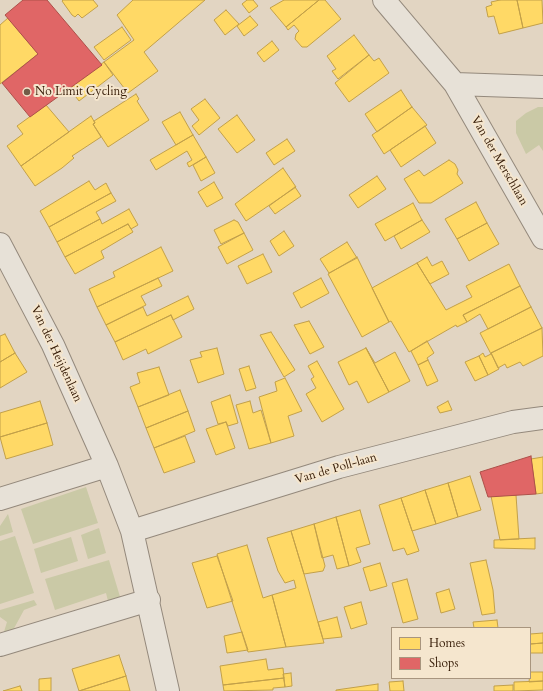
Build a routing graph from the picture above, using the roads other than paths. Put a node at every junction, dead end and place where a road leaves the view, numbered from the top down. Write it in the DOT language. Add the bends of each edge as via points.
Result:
graph roads {
  1 [pos="384,0"];
  2 [pos="455,84"];
  3 [pos="543,87"];
  4 [pos="543,238"];
  5 [pos="0,244"];
  6 [pos="543,418"];
  7 [pos="107,466"];
  8 [pos="0,499"];
  9 [pos="132,530"];
  10 [pos="149,600"];
  11 [pos="0,645"];
  12 [pos="168,691"];
  1 -- 2 [label="street, Van der Merschlaan"];
  2 -- 3 [label="street"];
  2 -- 4 [label="street, Van der Merschlaan"];
  5 -- 7 [label="street, Van der Heijdenlaan" via="53,345"];
  6 -- 9 [label="street, Van de Poll-laan" via="513,422 339,467"];
  7 -- 8 [label="street"];
  7 -- 9 [label="street, Van der Heijdenlaan"];
  9 -- 10 [label="street, Van der Heijdenlaan"];
  10 -- 11 [label="street"];
  10 -- 12 [label="street, Van der Heijdenlaan"];
}
